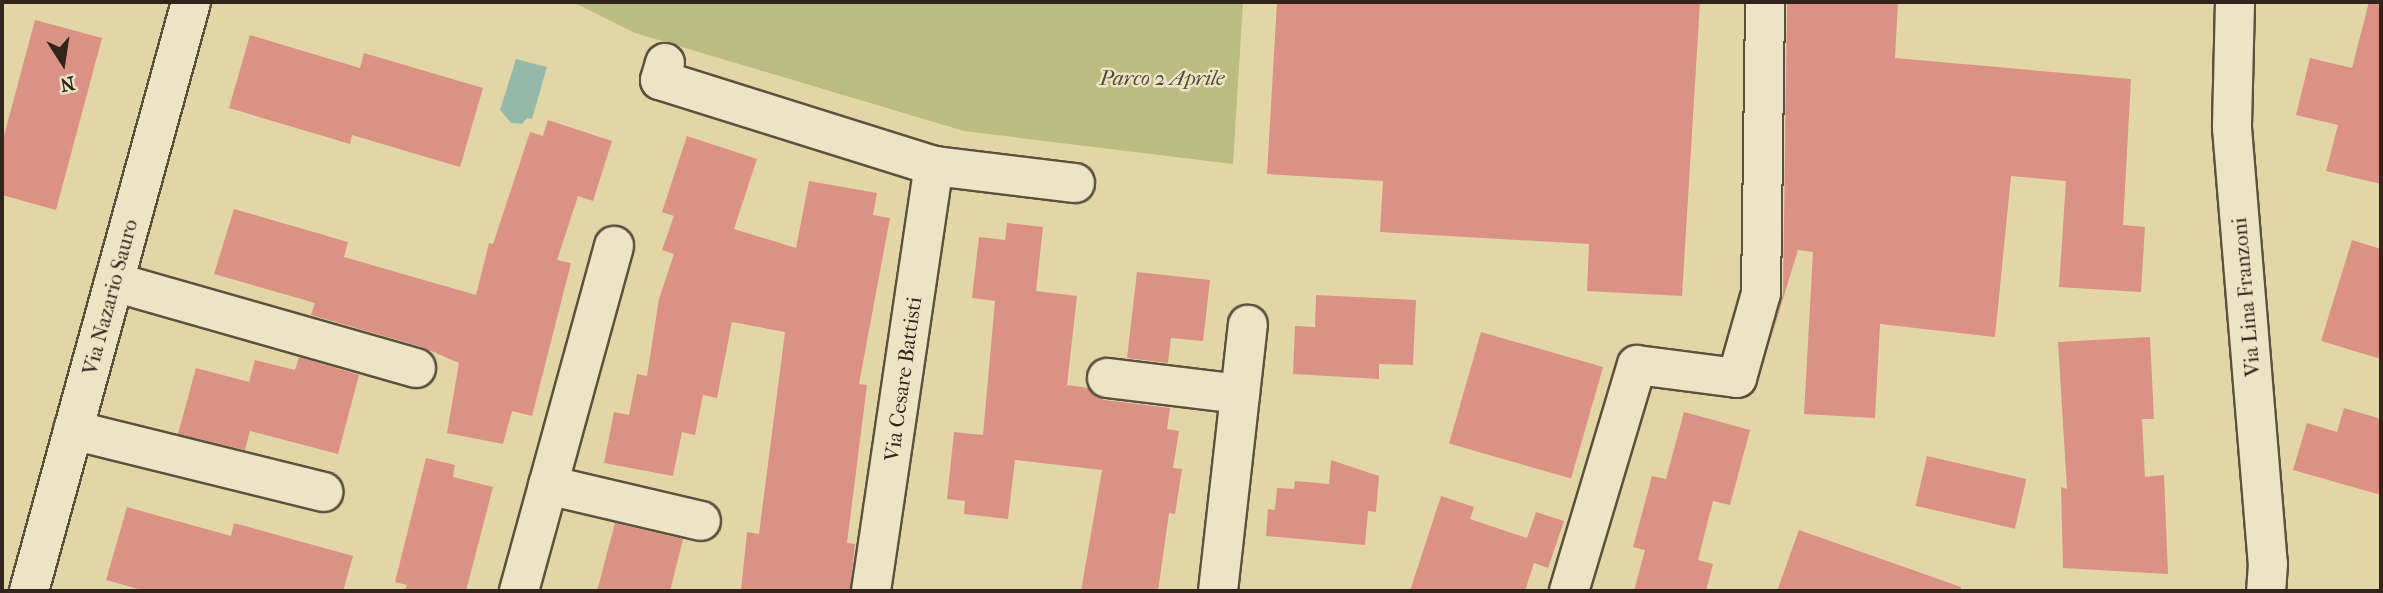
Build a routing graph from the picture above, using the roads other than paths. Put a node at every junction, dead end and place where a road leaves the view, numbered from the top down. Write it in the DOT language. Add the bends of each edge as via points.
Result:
graph roads {
  1 [pos="191,2"];
  2 [pos="1765,2"];
  3 [pos="2235,2"];
  4 [pos="665,63"];
  5 [pos="934,166"];
  6 [pos="1075,183"];
  7 [pos="614,246"];
  8 [pos="114,282"];
  9 [pos="1248,326"];
  10 [pos="416,368"];
  11 [pos="1107,378"];
  12 [pos="1240,394"];
  13 [pos="74,430"];
  14 [pos="548,485"];
  15 [pos="323,492"];
  16 [pos="701,521"];
  17 [pos="29,591"];
  18 [pos="519,591"];
  19 [pos="871,591"];
  20 [pos="1218,591"];
  21 [pos="1569,591"];
  22 [pos="2266,591"];
  1 -- 8 [label="street, Via Nazario Sauro"];
  2 -- 21 [label="street" via="1761,293 1737,378 1637,365"];
  3 -- 22 [label="street, Via Lina Franzoni" via="2232,128 2268,564"];
  4 -- 5 [label="street" via="660,80"];
  5 -- 6 [label="street"];
  5 -- 19 [label="street, Via Cesare Battisti"];
  7 -- 14 [label="street"];
  8 -- 10 [label="street"];
  8 -- 13 [label="street, Via Nazario Sauro"];
  9 -- 12 [label="street"];
  11 -- 12 [label="street"];
  12 -- 20 [label="street"];
  13 -- 15 [label="street"];
  13 -- 17 [label="street, Via Nazario Sauro"];
  14 -- 16 [label="street"];
  14 -- 18 [label="street"];
}
